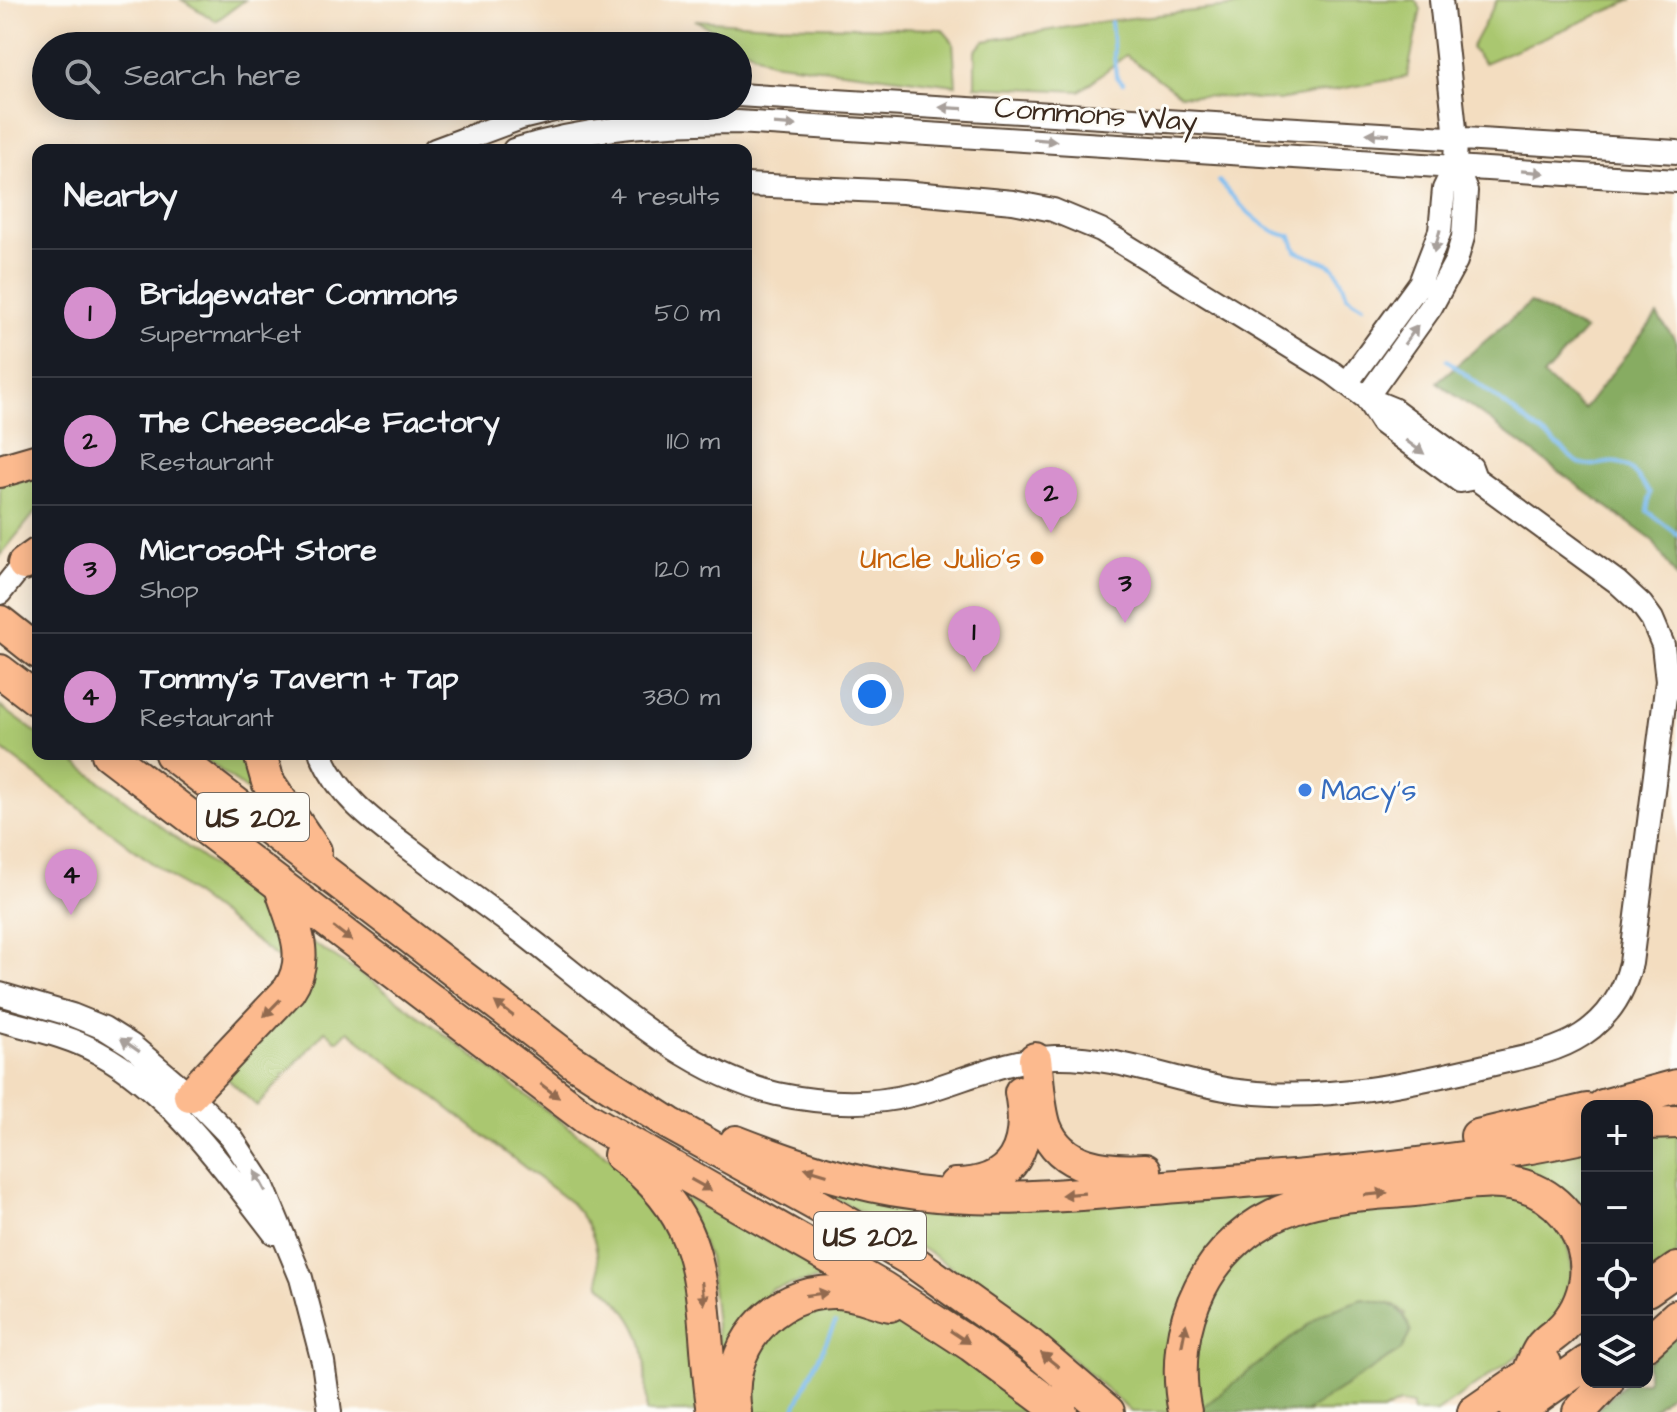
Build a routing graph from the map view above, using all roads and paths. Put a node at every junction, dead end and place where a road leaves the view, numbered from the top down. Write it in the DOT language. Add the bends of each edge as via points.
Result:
graph roads {
  1 [pos="1441,0"];
  2 [pos="752,96"];
  3 [pos="516,120"];
  4 [pos="1456,138"];
  5 [pos="451,144"];
  6 [pos="538,144"];
  7 [pos="1677,152"];
  8 [pos="1455,166"];
  9 [pos="1677,181"];
  10 [pos="752,185"];
  11 [pos="1347,383"];
  12 [pos="1366,398"];
  13 [pos="32,462"];
  14 [pos="0,471"];
  15 [pos="29,558"];
  16 [pos="0,593"];
  17 [pos="0,622"];
  18 [pos="32,647"];
  19 [pos="0,671"];
  20 [pos="32,695"];
  21 [pos="116,760"];
  22 [pos="179,760"];
  23 [pos="262,760"];
  24 [pos="324,760"];
  25 [pos="335,880"];
  26 [pos="281,887"];
  27 [pos="0,994"];
  28 [pos="0,1020"];
  29 [pos="1026,1060"];
  30 [pos="1677,1086"];
  31 [pos="612,1088"];
  32 [pos="190,1095"];
  33 [pos="1625,1100"];
  34 [pos="1677,1104"];
  35 [pos="1653,1110"];
  36 [pos="1581,1112"];
  37 [pos="586,1118"];
  38 [pos="1677,1122"];
  39 [pos="1653,1123"];
  40 [pos="1581,1127"];
  41 [pos="1581,1137"];
  42 [pos="1492,1152"];
  43 [pos="869,1185"];
  44 [pos="290,1253"];
  45 [pos="1677,1269"];
  46 [pos="1653,1286"];
  47 [pos="1677,1299"];
  48 [pos="916,1309"];
  49 [pos="1653,1316"];
  50 [pos="1677,1316"];
  51 [pos="1581,1337"];
  52 [pos="1653,1338"];
  53 [pos="1581,1366"];
  54 [pos="1528,1375"];
  55 [pos="1601,1388"];
  56 [pos="330,1412"];
  57 [pos="714,1412"];
  58 [pos="735,1412"];
  59 [pos="1061,1412"];
  60 [pos="1108,1412"];
  61 [pos="1185,1412"];
  62 [pos="1474,1412"];
  63 [pos="1516,1412"];
  64 [pos="1579,1412"];
  1 -- 4 [label="street"];
  4 -- 2 [label="street, Commons Way, one-way"];
  3 -- 5 [label="street"];
  4 -- 7 [label="street, Commons Way"];
  4 -- 8 [label="street"];
  6 -- 8 [label="street, Commons Way, one-way" via="594,130 737,122"];
  8 -- 9 [label="street, Commons Way, one-way"];
  8 -- 11 [label="street, one-way" via="1444,189 1440,231 1427,272"];
  12 -- 8 [label="street, one-way" via="1431,307 1456,261 1466,191"];
  10 -- 11 [label="street" via="903,192 1053,210 1101,230"];
  11 -- 12 [label="street"];
  12 -- 29 [label="street" via="1393,409 1471,467 1475,478 1630,593 1652,619 1663,645 1667,681 1625,984 1609,1011 1584,1035 1550,1050 1357,1090 1242,1092 1101,1060"];
  13 -- 14 [label="highway"];
  15 -- 16 [label="street"];
  17 -- 18 [label="highway"];
  19 -- 20 [label="highway"];
  21 -- 26 [label="highway, US 202"];
  22 -- 25 [label="highway, US 202"];
  23 -- 25 [label="highway" via="268,782"];
  24 -- 29 [label="street" via="342,791 381,828 630,1019 743,1082 815,1101 867,1101 911,1095"];
  31 -- 25 [label="highway, US 202, one-way"];
  26 -- 32 [label="highway, one-way" via="299,947 298,976"];
  26 -- 37 [label="highway, US 202, one-way"];
  32 -- 27 [label="street, one-way" via="104,1028"];
  28 -- 44 [label="street" via="73,1041 135,1076 211,1152"];
  29 -- 36 [label="highway" via="1049,1135 1069,1157 1105,1171 1402,1148 1507,1131"];
  29 -- 43 [label="highway" via="1024,1135 1010,1167 982,1183"];
  30 -- 33 [label="highway"];
  43 -- 31 [label="highway, one-way" via="798,1166"];
  60 -- 31 [label="highway, US 202, one-way" via="1030,1345 911,1260"];
  44 -- 32 [label="street, one-way" via="249,1162"];
  34 -- 35 [label="highway"];
  37 -- 48 [label="highway, US 202, one-way"];
  37 -- 57 [label="highway, one-way" via="609,1147 657,1187 686,1229 700,1274"];
  38 -- 39 [label="highway"];
  40 -- 42 [label="highway"];
  41 -- 42 [label="highway"];
  42 -- 43 [label="highway, one-way" via="1330,1174 1038,1197 948,1196"];
  44 -- 56 [label="street" via="314,1320"];
  45 -- 46 [label="highway"];
  47 -- 49 [label="highway"];
  58 -- 48 [label="highway, one-way" via="735,1370 742,1350 783,1304 838,1292"];
  48 -- 59 [label="highway, US 202, one-way"];
  50 -- 52 [label="highway"];
  51 -- 54 [label="highway"];
  53 -- 63 [label="highway"];
  61 -- 54 [label="highway, one-way" via="1181,1342 1210,1271 1261,1223 1293,1207 1339,1197 1506,1182 1534,1190 1567,1215 1584,1252 1586,1277 1578,1307 1541,1347"];
  54 -- 62 [label="highway"];
  55 -- 64 [label="highway"];
}
